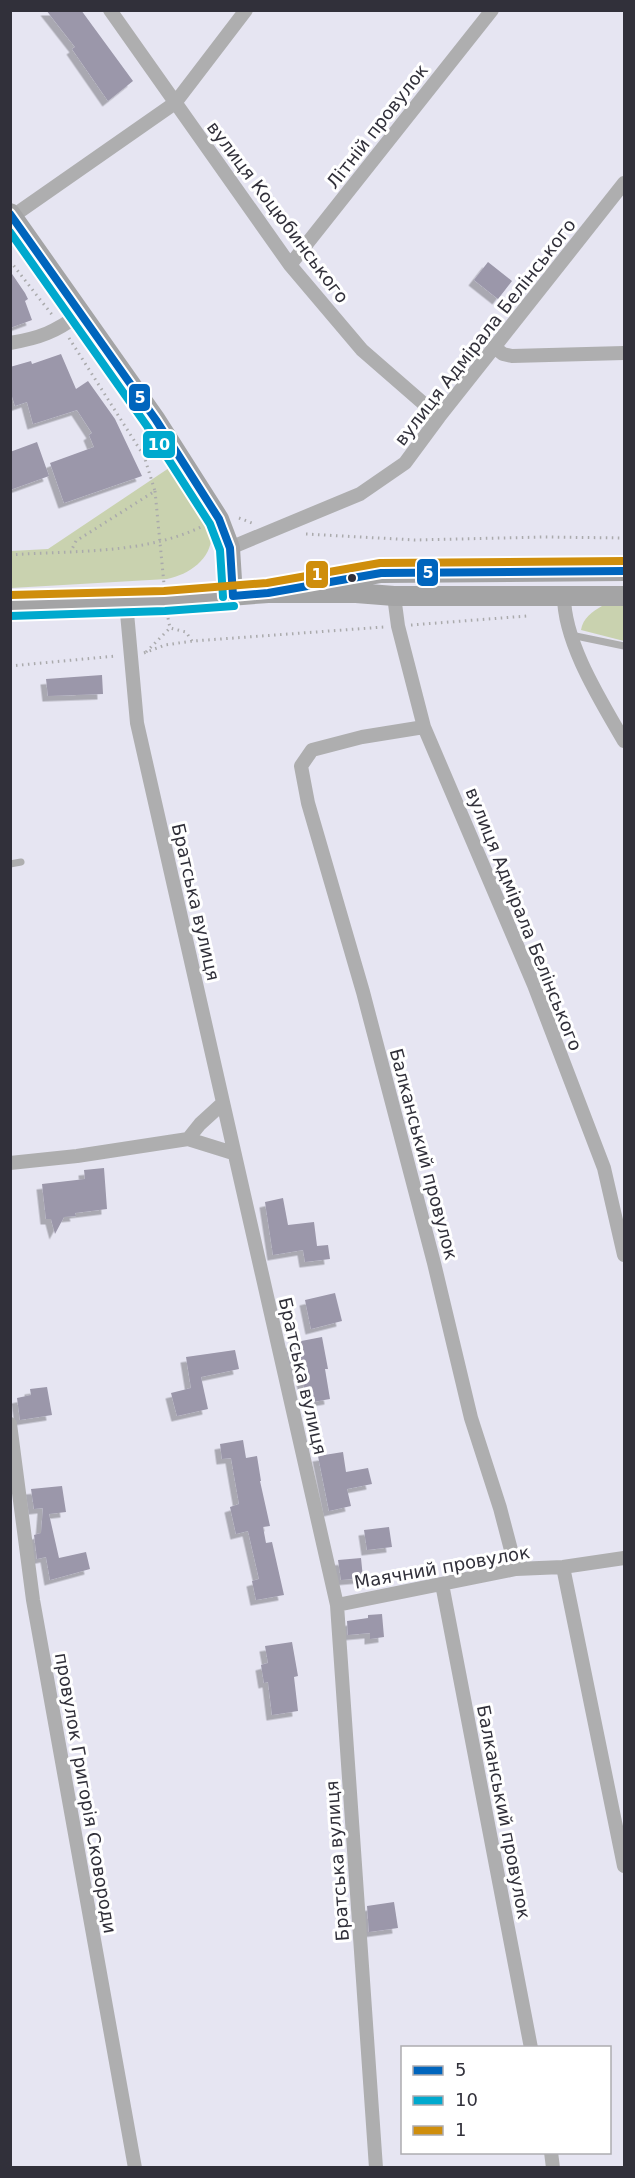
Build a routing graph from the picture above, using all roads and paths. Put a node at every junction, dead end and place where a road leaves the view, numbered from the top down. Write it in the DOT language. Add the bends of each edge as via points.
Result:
graph roads {
  1 [pos="110,10"];
  2 [pos="246,10"];
  3 [pos="492,10"];
  4 [pos="175,103"];
  5 [pos="624,183"];
  6 [pos="12,214"];
  7 [pos="10,261"];
  8 [pos="290,265"];
  9 [pos="80,314"];
  10 [pos="62,327"];
  11 [pos="10,343"];
  12 [pos="494,347"];
  13 [pos="624,353"];
  14 [pos="439,417"];
  15 [pos="155,491"];
  16 [pos="219,519"];
  17 [pos="278,529"];
  18 [pos="624,538"];
  19 [pos="160,543"];
  20 [pos="230,548"];
  21 [pos="71,550"];
  22 [pos="10,555"];
  23 [pos="624,572"];
  24 [pos="268,593"];
  25 [pos="233,596"];
  26 [pos="394,596"];
  27 [pos="564,596"];
  28 [pos="624,596"];
  29 [pos="165,601"];
  30 [pos="126,602"];
  31 [pos="10,606"];
  32 [pos="531,615"];
  33 [pos="398,626"];
  34 [pos="170,628"];
  35 [pos="569,634"];
  36 [pos="193,641"];
  37 [pos="624,646"];
  38 [pos="138,654"];
  39 [pos="10,666"];
  40 [pos="424,727"];
  41 [pos="624,741"];
  42 [pos="21,862"];
  43 [pos="10,864"];
  44 [pos="223,1103"];
  45 [pos="188,1138"];
  46 [pos="233,1153"];
  47 [pos="10,1163"];
  48 [pos="624,1255"];
  49 [pos="10,1424"];
  50 [pos="624,1558"];
  51 [pos="563,1567"];
  52 [pos="516,1569"];
  53 [pos="442,1584"];
  54 [pos="337,1605"];
  55 [pos="624,1866"];
  56 [pos="531,2046"];
  57 [pos="135,2168"];
  58 [pos="376,2168"];
  1 -- 4 [label="street, вулиця Коцюбинського"];
  2 -- 4 [label="street"];
  3 -- 8 [label="street, Літній провулок"];
  4 -- 6 [label="street"];
  4 -- 8 [label="street, вулиця Коцюбинського"];
  5 -- 12 [label="street, вулиця Адмірала Белінського"];
  6 -- 9 [label="main road"];
  7 -- 10 [label="path"];
  8 -- 14 [label="street, вулиця Коцюбинського" via="362,350"];
  9 -- 10 [label="street"];
  9 -- 16 [label="main road" via="156,420"];
  10 -- 11 [label="street" via="42,337"];
  10 -- 15 [label="path" via="144,456"];
  12 -- 13 [label="street" via="512,356"];
  12 -- 14 [label="street, вулиця Адмірала Белінського"];
  14 -- 17 [label="street, вулиця Адмірала Белінського" via="405,463 360,494"];
  15 -- 19 [label="path"];
  15 -- 21 [label="path" via="76,541"];
  16 -- 17 [label="path" via="234,511 241,520"];
  16 -- 19 [label="path"];
  16 -- 20 [label="main road"];
  17 -- 18 [label="path" via="415,540"];
  17 -- 20 [label="street, вулиця Адмірала Белінського"];
  19 -- 21 [label="path"];
  19 -- 29 [label="path"];
  20 -- 25 [label="main road"];
  21 -- 22 [label="path"];
  23 -- 24 [label="main road" via="381,573"];
  24 -- 25 [label="main road"];
  24 -- 26 [label="main road"];
  25 -- 29 [label="main road"];
  26 -- 27 [label="main road"];
  26 -- 33 [label="street, вулиця Адмірала Белінського"];
  27 -- 28 [label="main road"];
  27 -- 35 [label="street"];
  29 -- 30 [label="main road"];
  29 -- 34 [label="path"];
  30 -- 31 [label="main road"];
  30 -- 38 [label="street, Братська вулиця"];
  32 -- 33 [label="path"];
  33 -- 36 [label="path"];
  33 -- 40 [label="street, вулиця Адмірала Белінського"];
  34 -- 36 [label="path" via="186,632"];
  34 -- 38 [label="path"];
  35 -- 37 [label="lane"];
  35 -- 41 [label="street"];
  36 -- 38 [label="path"];
  38 -- 39 [label="path"];
  38 -- 44 [label="street, Братська вулиця" via="137,723"];
  40 -- 48 [label="street, вулиця Адмірала Белінського" via="534,985 604,1168"];
  40 -- 52 [label="street, Балканський провулок" via="312,750 301,766 434,1263 471,1418"];
  42 -- 43 [label="lane"];
  44 -- 45 [label="street"];
  44 -- 46 [label="street, Братська вулиця"];
  45 -- 46 [label="street"];
  45 -- 47 [label="street"];
  46 -- 54 [label="street, Братська вулиця"];
  49 -- 57 [label="street, провулок Григорія Сковороди" via="33,1600"];
  50 -- 51 [label="street, Маячний провулок"];
  51 -- 52 [label="street, Маячний провулок"];
  51 -- 55 [label="street"];
  52 -- 53 [label="street, Маячний провулок"];
  53 -- 54 [label="street, Маячний провулок"];
  53 -- 56 [label="street, Балканський провулок"];
  54 -- 58 [label="street, Братська вулиця"];
}
